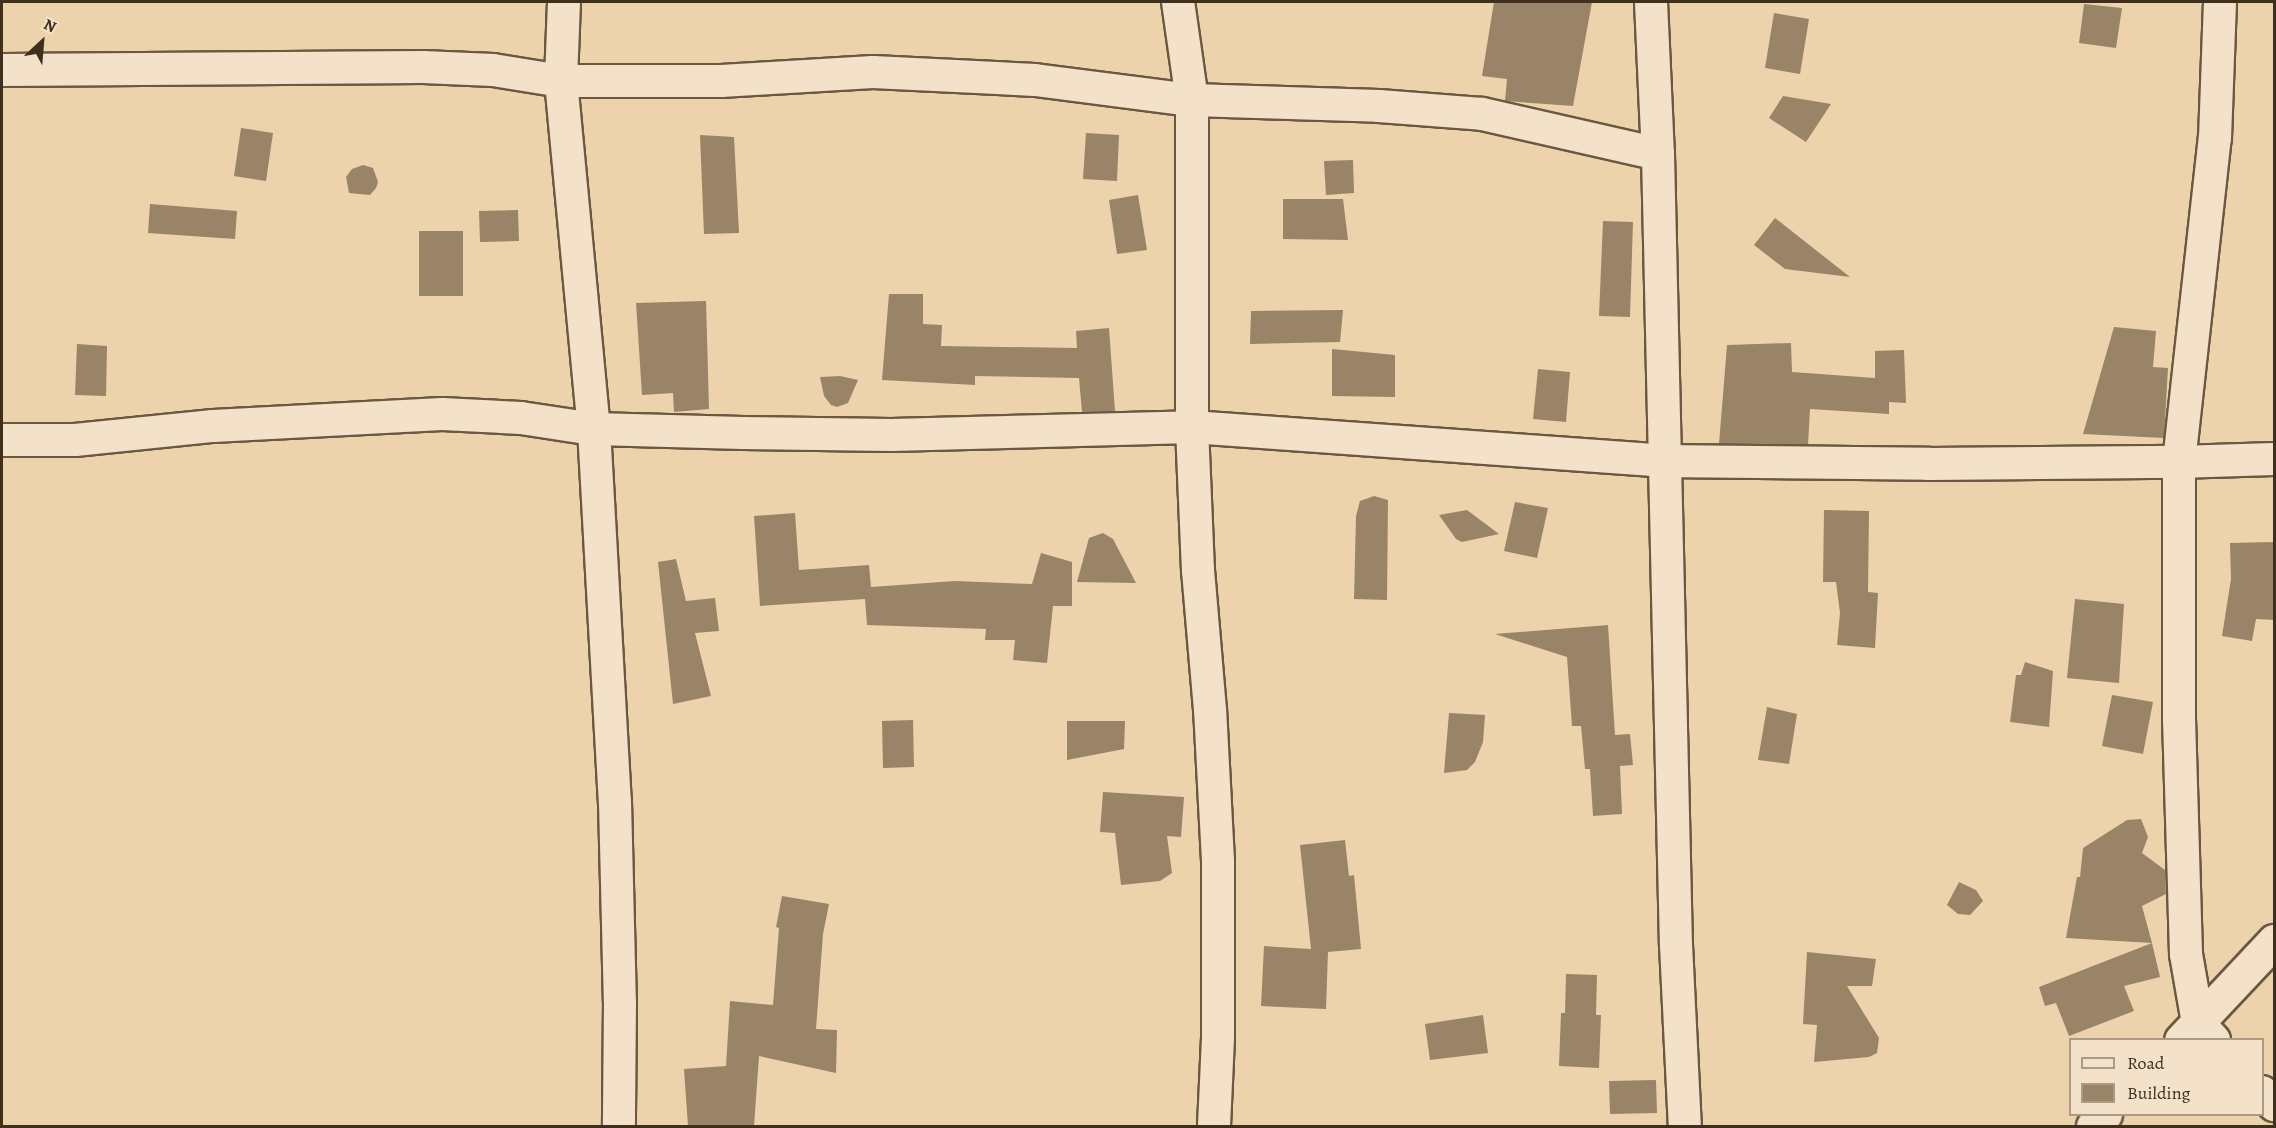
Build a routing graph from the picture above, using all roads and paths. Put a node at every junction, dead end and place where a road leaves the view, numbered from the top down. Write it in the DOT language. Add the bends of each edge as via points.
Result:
graph roads {
  1 [pos="564,2"];
  2 [pos="1178,2"];
  3 [pos="1651,2"];
  4 [pos="2220,2"];
  5 [pos="2,70"];
  6 [pos="561,81"];
  7 [pos="1192,100"];
  8 [pos="1658,154"];
  9 [pos="1192,427"];
  10 [pos="594,429"];
  11 [pos="2,440"];
  12 [pos="2274,459"];
  13 [pos="1664,461"];
  14 [pos="2179,462"];
  15 [pos="2274,941"];
  16 [pos="2198,1034"];
  17 [pos="619,1126"];
  18 [pos="1214,1126"];
  19 [pos="1685,1126"];
  1 -- 6 [label="street"];
  2 -- 7 [label="street"];
  3 -- 8 [label="street"];
  4 -- 14 [label="street" via="2215,138"];
  5 -- 6 [label="street" via="423,67 493,70"];
  6 -- 7 [label="street" via="721,81 873,72 1035,80"];
  6 -- 10 [label="street"];
  7 -- 8 [label="street" via="1379,105 1482,114"];
  7 -- 9 [label="street"];
  8 -- 13 [label="street"];
  9 -- 10 [label="street" via="891,435"];
  9 -- 13 [label="street"];
  9 -- 18 [label="street" via="1218,861"];
  10 -- 11 [label="street" via="521,418 442,414 213,426 75,440"];
  10 -- 17 [label="street" via="615,802"];
  12 -- 14 [label="street"];
  13 -- 14 [label="street"];
  13 -- 19 [label="street" via="1676,945"];
  14 -- 16 [label="street" via="2179,720 2186,954"];
  15 -- 16 [label="street"];
}
